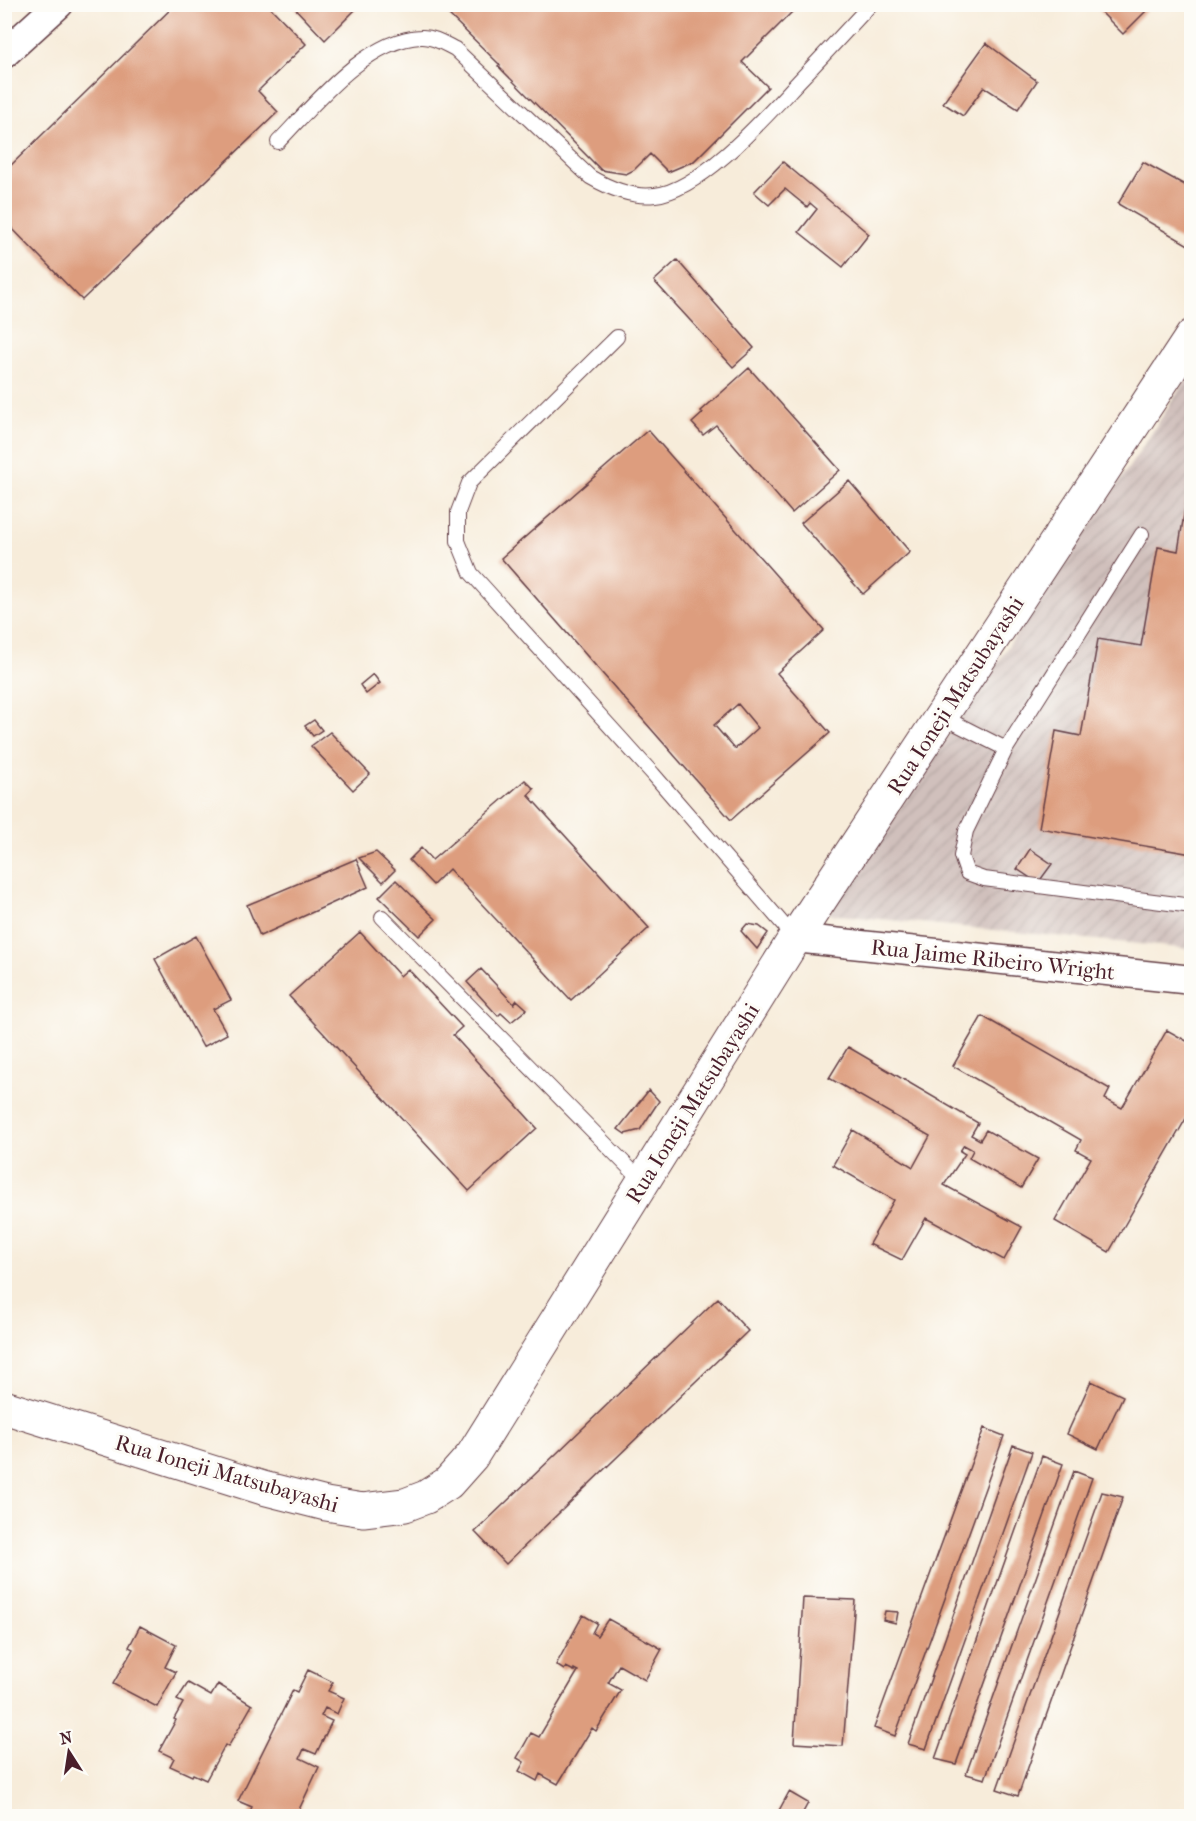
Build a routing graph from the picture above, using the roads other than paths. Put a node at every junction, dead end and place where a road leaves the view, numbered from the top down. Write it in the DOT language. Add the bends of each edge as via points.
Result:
graph roads {
  1 [pos="59,4"];
  2 [pos="871,4"];
  3 [pos="4,54"];
  4 [pos="278,142"];
  5 [pos="1191,336"];
  6 [pos="617,337"];
  7 [pos="1142,534"];
  8 [pos="942,716"];
  9 [pos="1006,748"];
  10 [pos="1191,906"];
  11 [pos="382,917"];
  12 [pos="795,938"];
  13 [pos="1191,980"];
  14 [pos="644,1182"];
  15 [pos="4,1407"];
  1 -- 3 [label="street"];
  2 -- 4 [label="lane" via="727,154 678,188 655,195 624,192 590,177 455,49 422,36 390,44 365,58"];
  5 -- 8 [label="main road, Rua Ioneji Matsubayashi"];
  6 -- 12 [label="lane" via="469,483 458,512 458,541 471,573"];
  7 -- 9 [label="lane"];
  8 -- 9 [label="lane"];
  8 -- 12 [label="main road, Rua Ioneji Matsubayashi"];
  9 -- 10 [label="lane" via="966,831 961,856 968,873 984,879"];
  11 -- 14 [label="lane"];
  12 -- 13 [label="street, Rua Jaime Ribeiro Wright"];
  12 -- 14 [label="main road, Rua Ioneji Matsubayashi"];
  14 -- 15 [label="main road, Rua Ioneji Matsubayashi" via="472,1456 448,1483 405,1505 363,1510 326,1504"];
}
